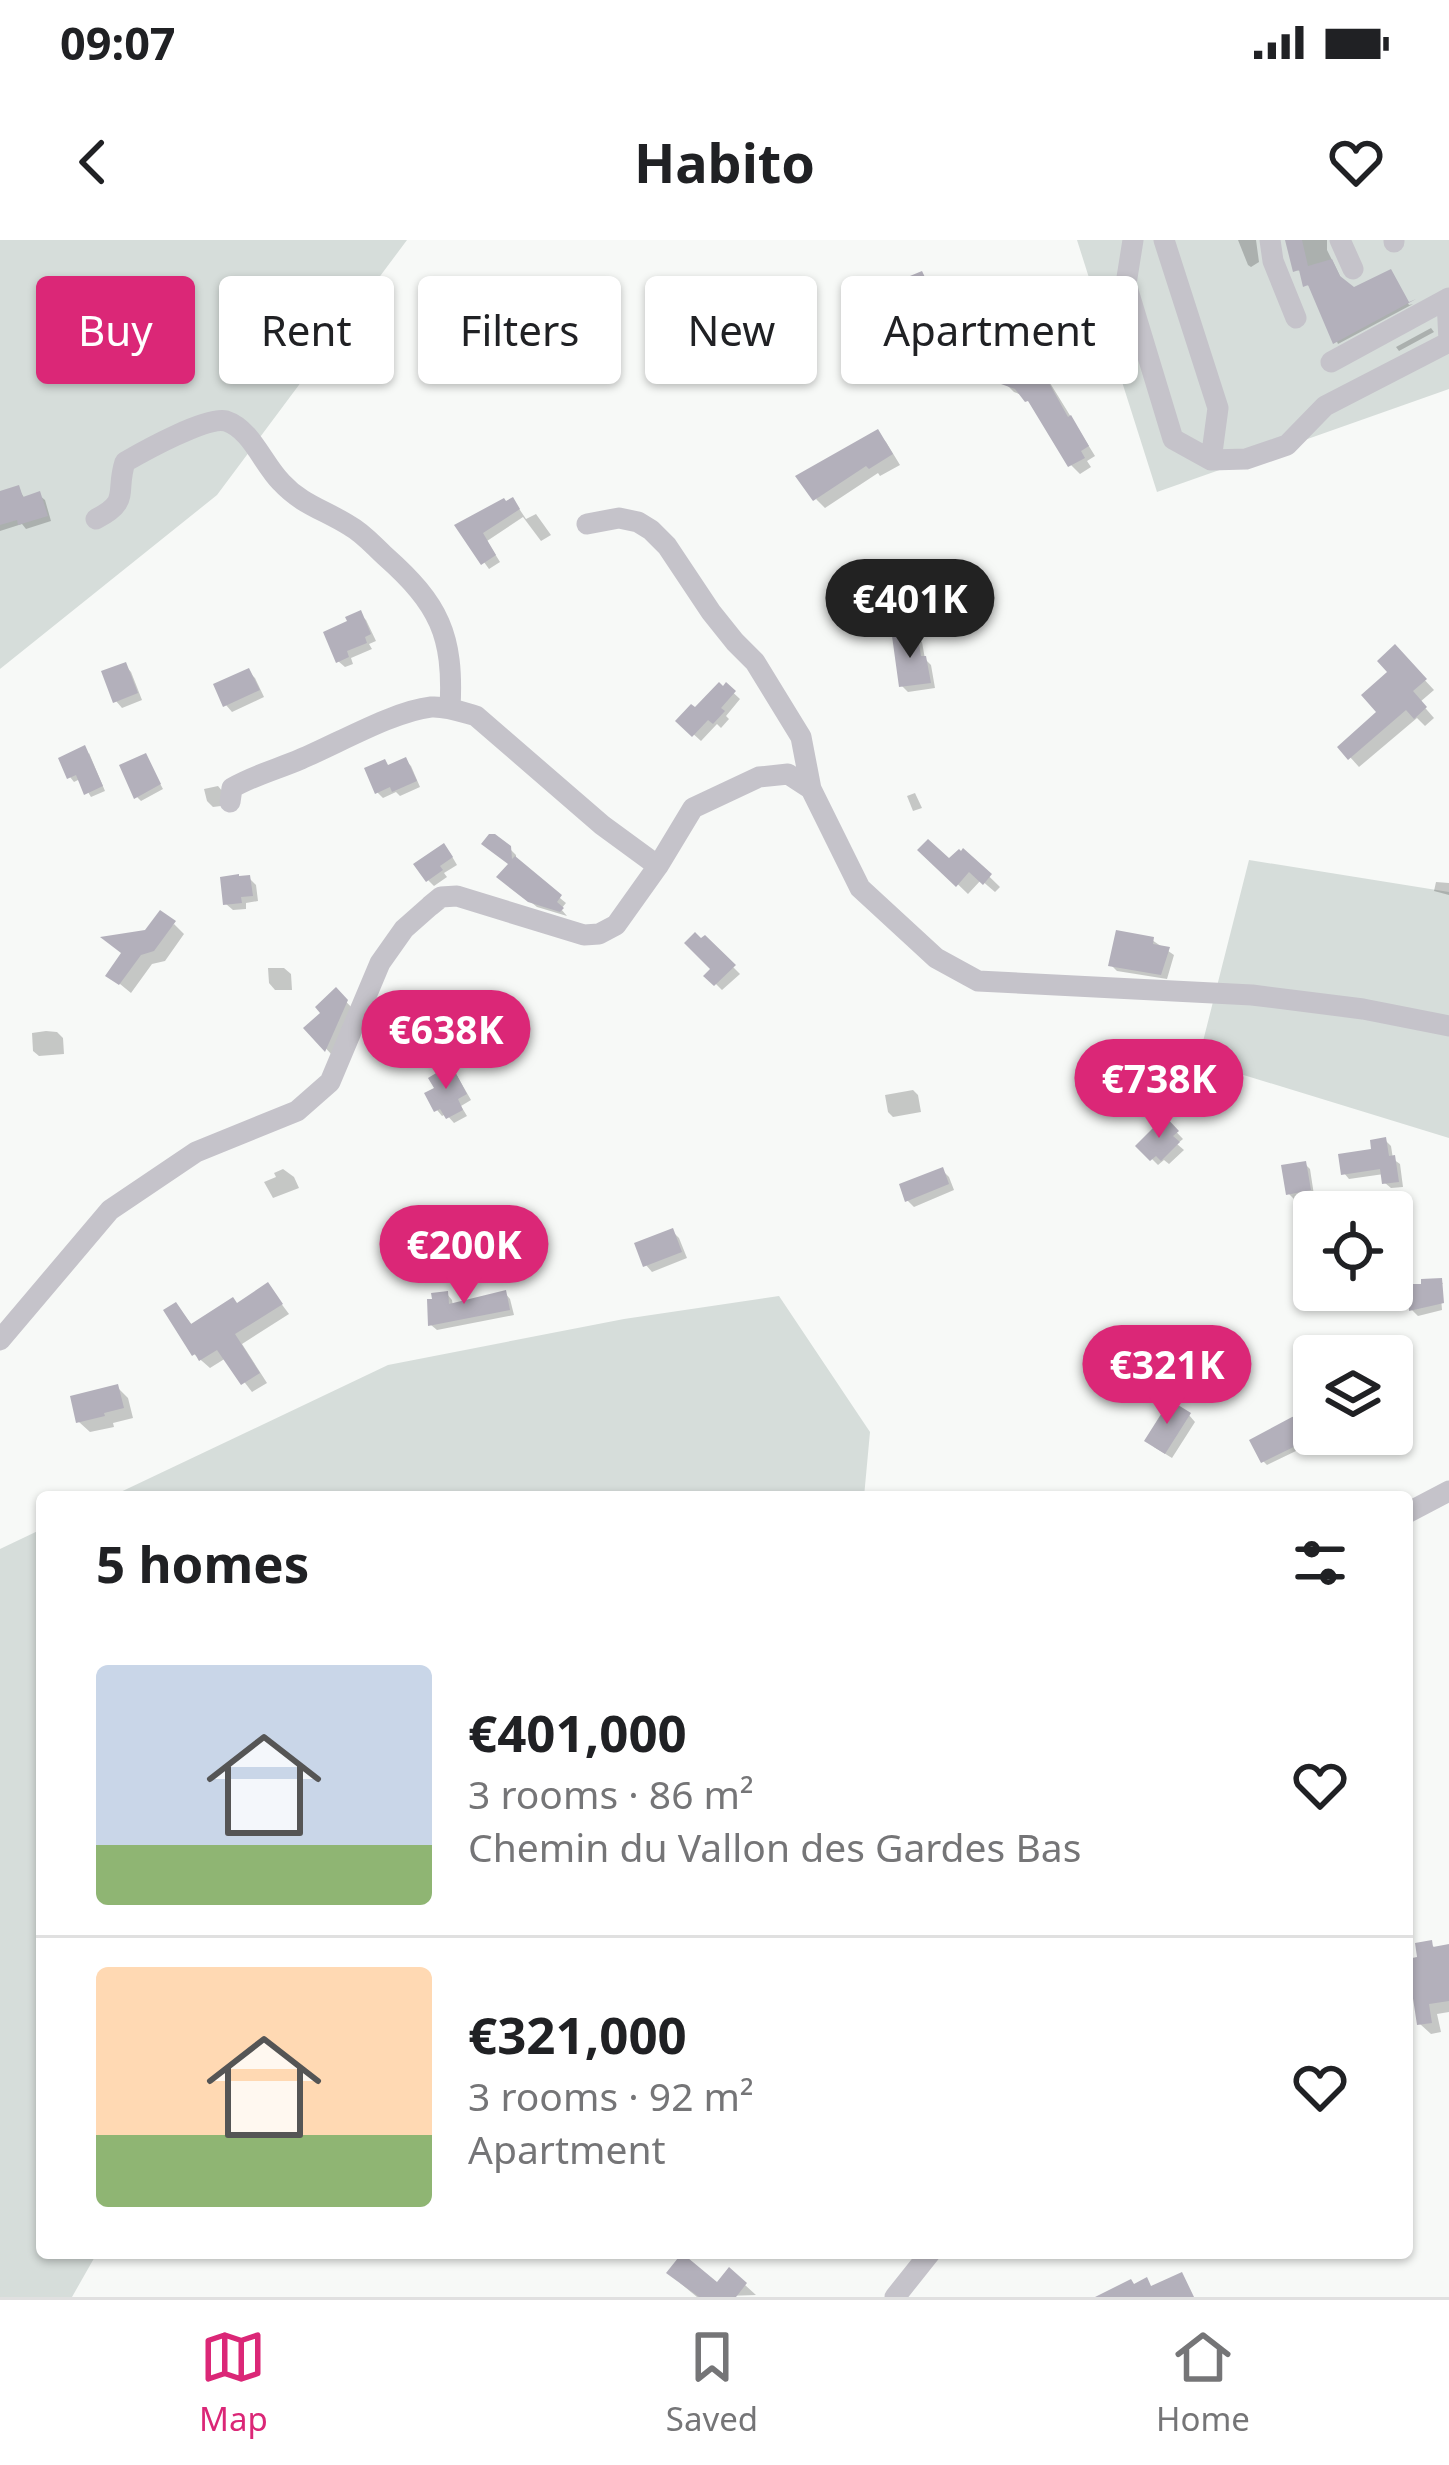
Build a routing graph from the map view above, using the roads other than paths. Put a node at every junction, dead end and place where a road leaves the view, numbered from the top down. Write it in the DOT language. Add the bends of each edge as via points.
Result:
graph roads {
  1 [pos="1133,240"];
  2 [pos="1164,240"];
  3 [pos="1270,240"];
  4 [pos="1340,240"];
  5 [pos="1353,268"];
  6 [pos="1448,298"];
  7 [pos="1296,318"];
  8 [pos="1331,362"];
  9 [pos="1211,460"];
  10 [pos="96,519"];
  11 [pos="587,524"];
  12 [pos="451,708"];
  13 [pos="811,789"];
  14 [pos="230,802"];
  15 [pos="658,866"];
  16 [pos="1449,1026"];
  17 [pos="0,1340"];
  18 [pos="1449,1491"];
  19 [pos="1413,1510"];
  20 [pos="926,2259"];
  21 [pos="895,2297"];
  1 -- 9 [label="street" via="1126,284 1173,439"];
  2 -- 9 [label="street" via="1218,408"];
  3 -- 7 [label="street"];
  4 -- 5 [label="street"];
  6 -- 8 [label="street"];
  6 -- 9 [label="street" via="1449,342 1325,406 1287,445"];
  10 -- 12 [label="street" via="120,499 125,462 205,423 232,423 281,482 352,526 434,609 449,648"];
  11 -- 13 [label="street" via="638,522 668,547 802,737"];
  12 -- 14 [label="street" via="412,712 243,781"];
  12 -- 15 [label="street" via="476,716"];
  13 -- 15 [label="street" via="788,774 759,777 693,808"];
  13 -- 16 [label="street" via="860,888 936,958 978,981 1252,995"];
  15 -- 17 [label="street" via="616,926 599,934 442,897 404,928 380,963 330,1082 297,1111 196,1152 110,1210"];
  18 -- 19 [label="street"];
  20 -- 21 [label="street"];
}
